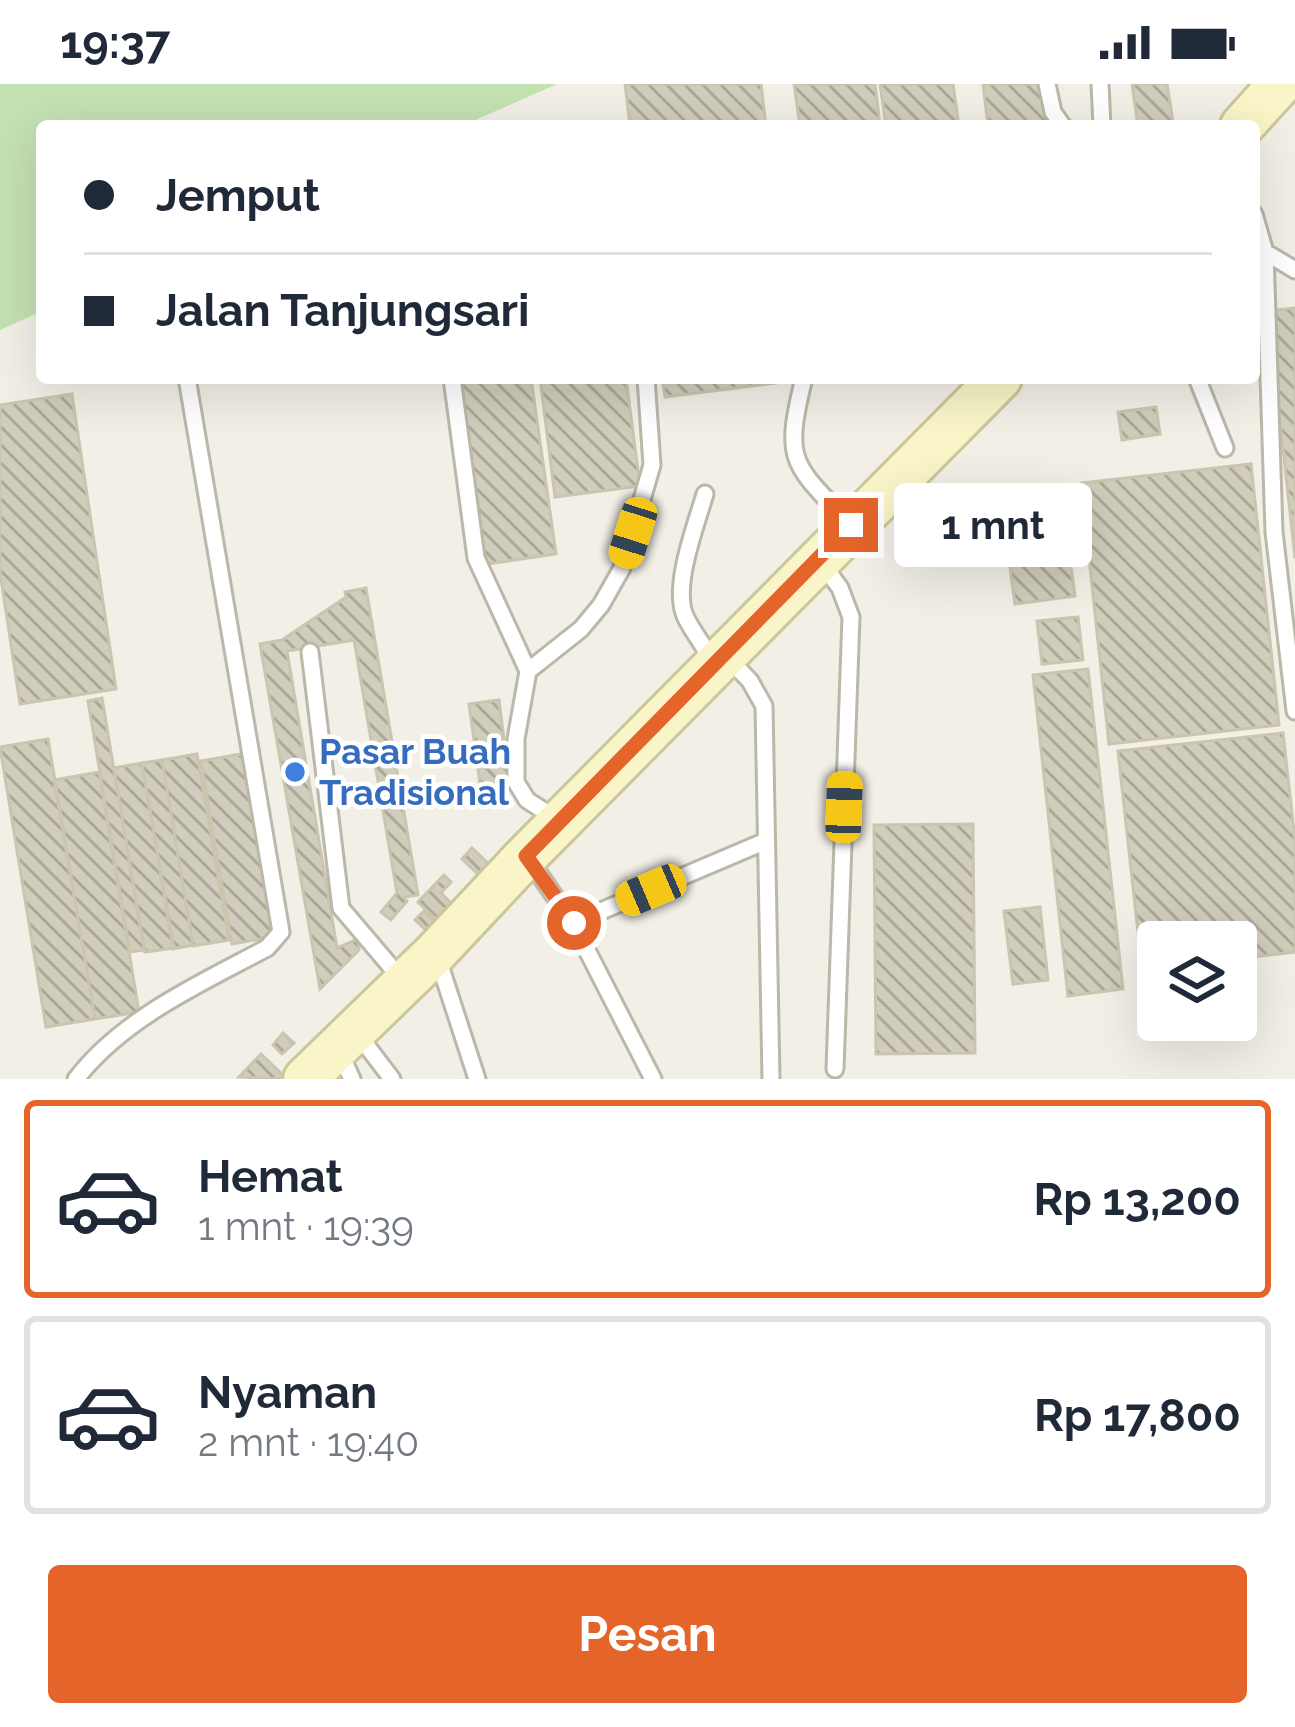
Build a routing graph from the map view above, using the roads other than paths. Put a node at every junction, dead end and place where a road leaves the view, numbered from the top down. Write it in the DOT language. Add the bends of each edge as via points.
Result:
graph roads {
  1 [pos="1047,84"];
  2 [pos="1100,84"];
  3 [pos="1280,84"];
  4 [pos="1059,120"];
  5 [pos="1102,120"];
  6 [pos="1247,120"];
  7 [pos="1260,235"];
  8 [pos="1265,252"];
  9 [pos="1295,270"];
  10 [pos="188,384"];
  11 [pos="453,384"];
  12 [pos="646,384"];
  13 [pos="803,384"];
  14 [pos="994,384"];
  15 [pos="1199,384"];
  16 [pos="1225,448"];
  17 [pos="705,494"];
  18 [pos="851,525"];
  19 [pos="819,559"];
  20 [pos="310,652"];
  21 [pos="721,660"];
  22 [pos="528,671"];
  23 [pos="1295,711"];
  24 [pos="561,822"];
  25 [pos="766,841"];
  26 [pos="526,856"];
  27 [pos="574,923"];
  28 [pos="436,953"];
  29 [pos="405,983"];
  30 [pos="348,1053"];
  31 [pos="835,1069"];
  32 [pos="76,1079"];
  33 [pos="305,1079"];
  34 [pos="392,1079"];
  35 [pos="477,1079"];
  36 [pos="653,1079"];
  37 [pos="771,1079"];
  1 -- 4 [label="lane"];
  2 -- 5 [label="lane"];
  3 -- 6 [label="main road"];
  7 -- 8 [label="lane"];
  8 -- 9 [label="lane"];
  8 -- 23 [label="lane" via="1274,532"];
  10 -- 32 [label="lane" via="281,932 267,948 148,1016"];
  11 -- 22 [label="lane" via="476,558"];
  12 -- 22 [label="lane" via="652,465 622,568 581,629"];
  13 -- 18 [label="lane" via="792,451"];
  14 -- 18 [label="main road"];
  15 -- 16 [label="lane"];
  17 -- 21 [label="lane" via="682,604"];
  18 -- 19 [label="main road"];
  19 -- 21 [label="main road"];
  19 -- 31 [label="lane" via="851,616"];
  20 -- 29 [label="lane" via="341,908"];
  21 -- 24 [label="main road"];
  21 -- 25 [label="lane" via="750,681 764,706"];
  22 -- 24 [label="lane" via="516,782 527,800"];
  24 -- 26 [label="main road"];
  25 -- 27 [label="lane"];
  25 -- 37 [label="lane"];
  26 -- 27 [label="lane"];
  26 -- 28 [label="main road"];
  27 -- 36 [label="lane"];
  28 -- 29 [label="main road"];
  28 -- 35 [label="lane"];
  29 -- 30 [label="main road"];
  30 -- 33 [label="main road"];
  30 -- 34 [label="lane"];
}
